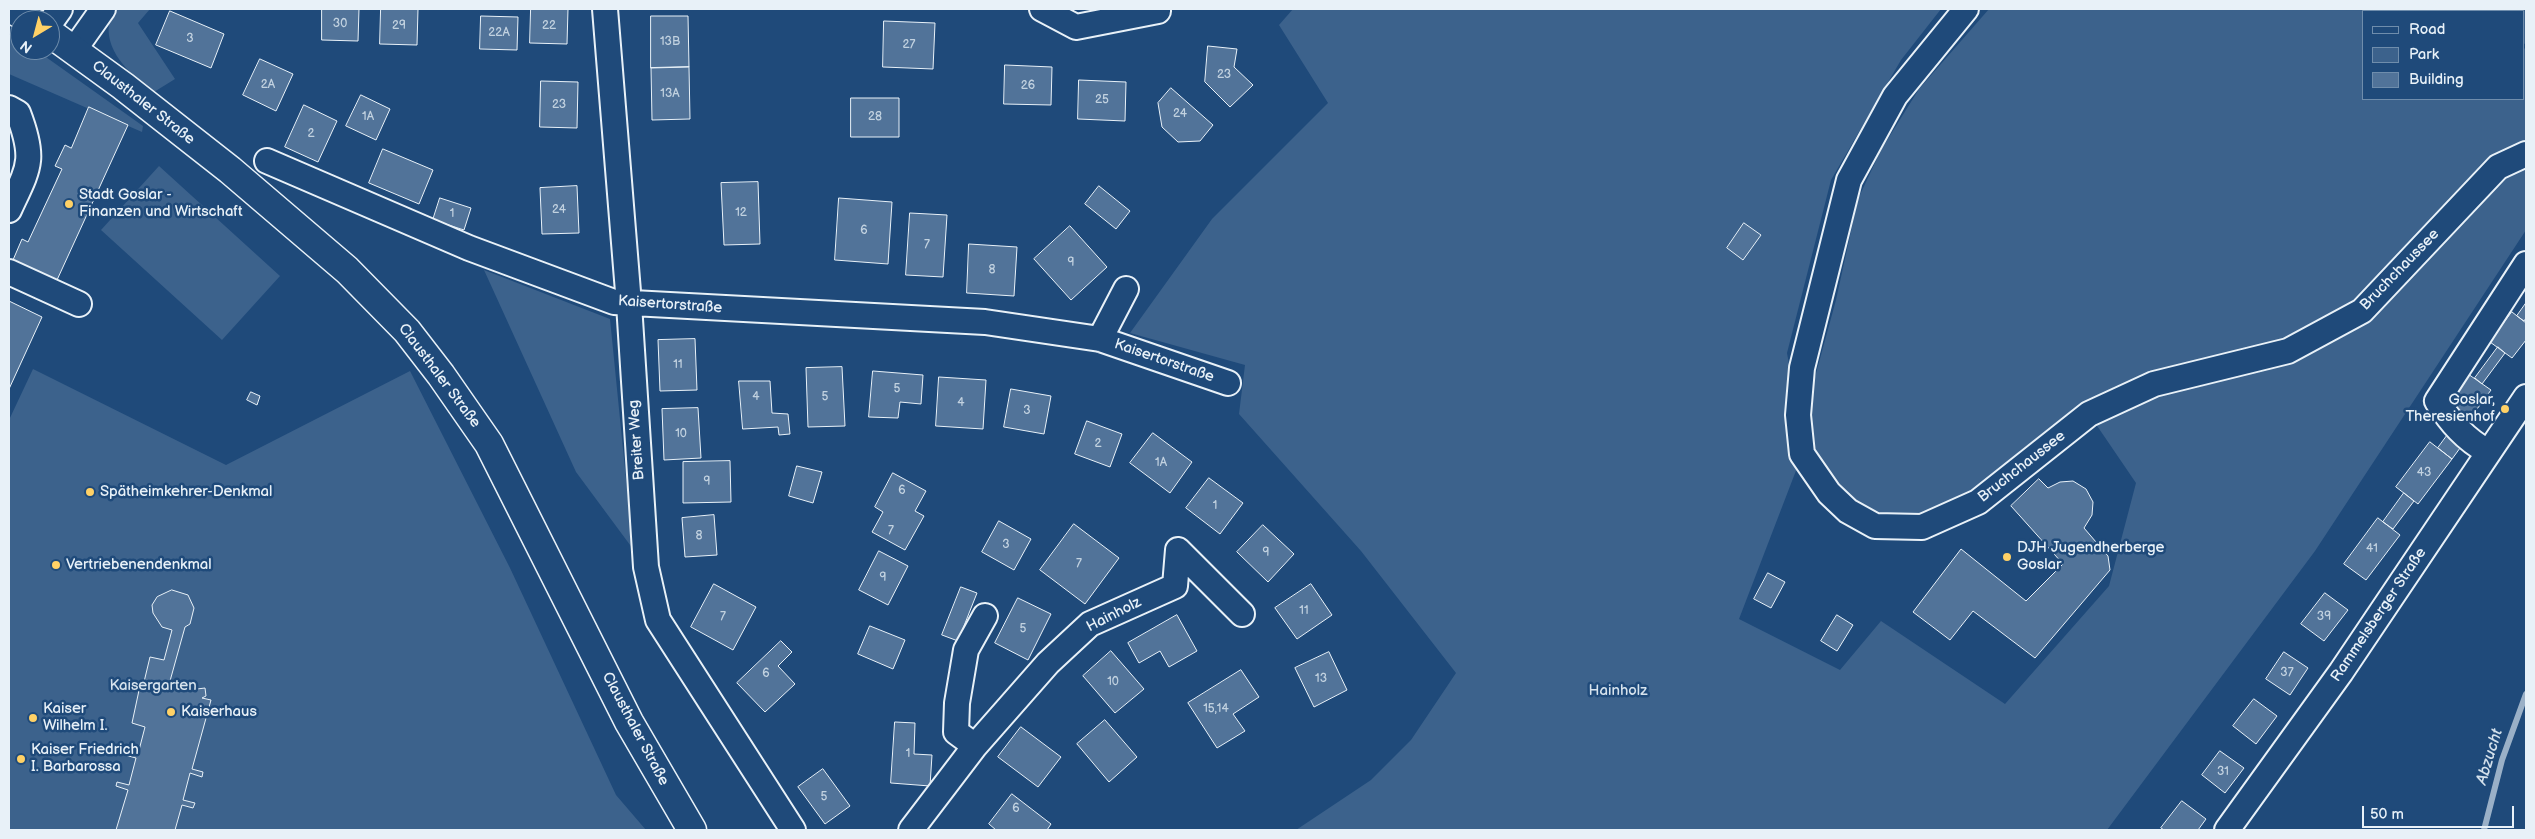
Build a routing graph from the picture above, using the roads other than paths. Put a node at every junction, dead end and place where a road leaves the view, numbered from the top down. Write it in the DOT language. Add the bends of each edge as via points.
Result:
graph roads {
  1 [pos="103,9"];
  2 [pos="605,9"];
  3 [pos="1042,9"];
  4 [pos="1966,9"];
  5 [pos="1158,11"];
  6 [pos="60,40"];
  7 [pos="74,50"];
  8 [pos="9,108"];
  9 [pos="2526,154"];
  10 [pos="267,161"];
  11 [pos="9,210"];
  12 [pos="2526,264"];
  13 [pos="9,272"];
  14 [pos="1126,289"];
  15 [pos="79,304"];
  16 [pos="628,304"];
  17 [pos="1100,339"];
  18 [pos="1228,382"];
  19 [pos="2526,397"];
  20 [pos="2488,452"];
  21 [pos="1242,614"];
  22 [pos="985,616"];
  23 [pos="975,746"];
  24 [pos="692,830"];
  25 [pos="793,830"];
  26 [pos="911,830"];
  27 [pos="2227,830"];
  1 -- 7 [label="street"];
  2 -- 16 [label="street, Breiter Weg"];
  3 -- 5 [label="street" via="1076,27"];
  4 -- 9 [label="street, Bruchchaussee" via="1895,96 1849,180 1802,368 1798,416 1802,454 1828,493 1848,511 1875,526 1922,527 1946,517 1978,502 2089,414 2154,384 2288,351 2362,311 2498,167"];
  6 -- 7 [label="main road, Clausthaler Straße"];
  7 -- 24 [label="main road, Clausthaler Straße" via="230,170 347,270 407,331 489,444 629,722"];
  8 -- 11 [label="street" via="18,112 28,139 28,168"];
  10 -- 16 [label="street, Kaisertorstraße" via="469,248 614,302"];
  12 -- 20 [label="street" via="2437,401 2469,442"];
  13 -- 15 [label="street"];
  14 -- 17 [label="street, Kaisertorstraße"];
  16 -- 17 [label="street, Kaisertorstraße" via="985,322"];
  16 -- 25 [label="street, Breiter Weg" via="646,567 658,620"];
  17 -- 18 [label="street, Kaisertorstraße"];
  19 -- 20 [label="street, Rammelsberger Straße"];
  20 -- 27 [label="street, Rammelsberger Straße" via="2341,672"];
  21 -- 23 [label="street, Hainholz" via="1178,550 1175,586 1090,624 1048,663"];
  22 -- 23 [label="street" via="966,650 957,704 956,732"];
  23 -- 26 [label="street, Hainholz"];
}
